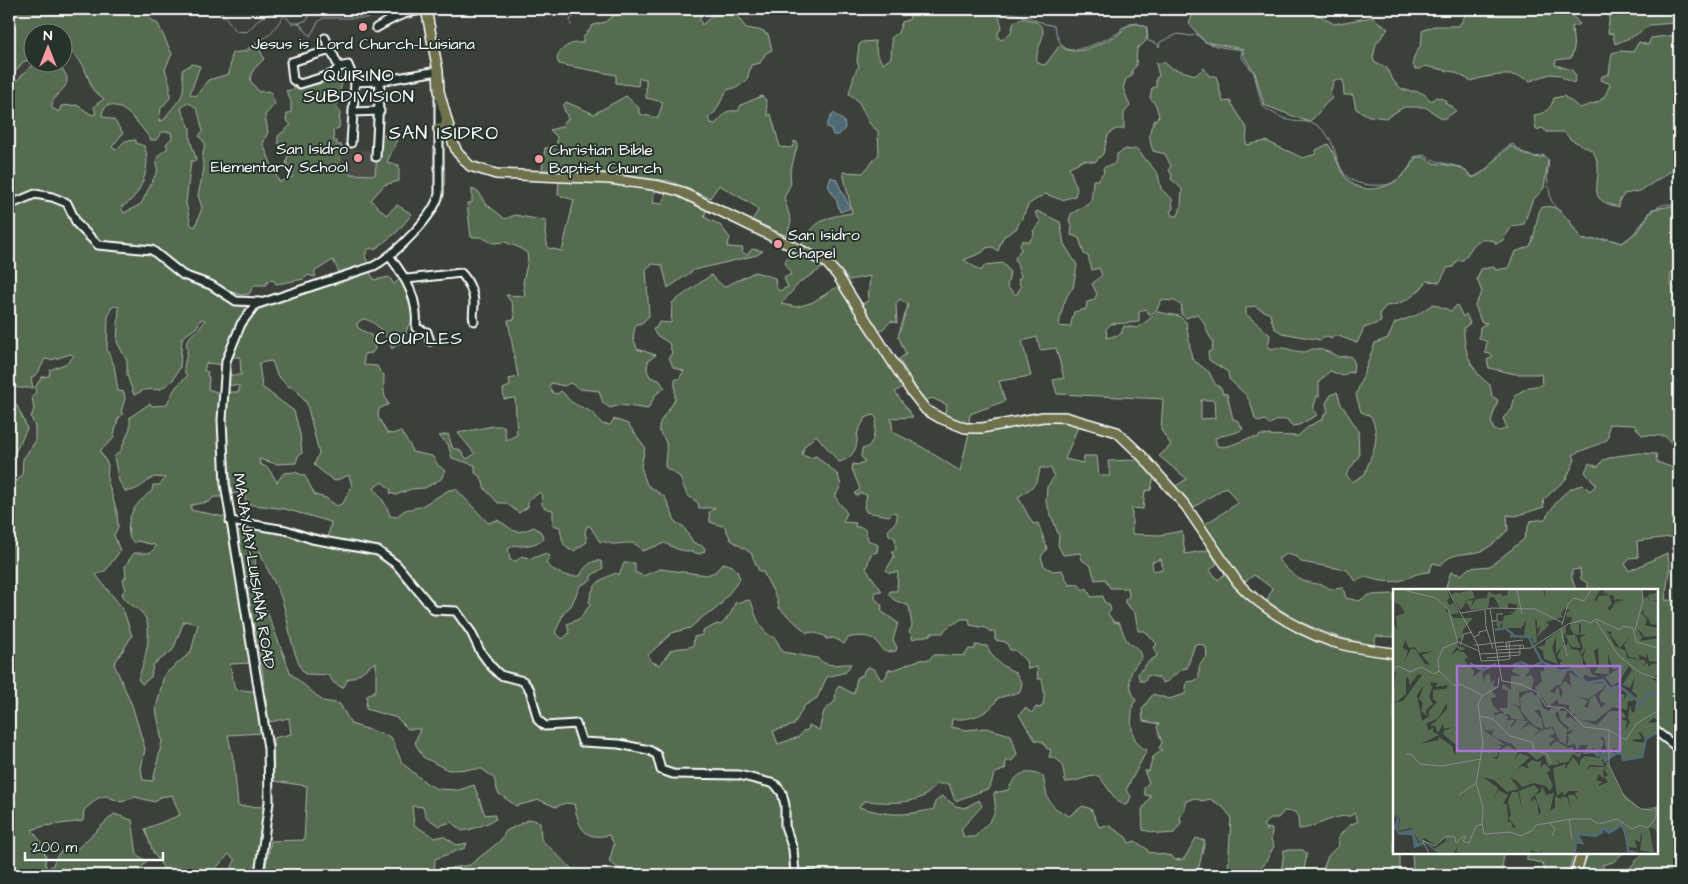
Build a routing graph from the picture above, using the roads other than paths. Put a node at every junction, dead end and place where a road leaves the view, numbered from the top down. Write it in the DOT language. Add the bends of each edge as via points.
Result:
graph roads {
  1 [pos="426,9"];
  2 [pos="376,28"];
  3 [pos="325,38"];
  4 [pos="331,50"];
  5 [pos="339,67"];
  6 [pos="438,72"];
  7 [pos="380,81"];
  8 [pos="355,82"];
  9 [pos="439,91"];
  10 [pos="380,111"];
  11 [pos="353,112"];
  12 [pos="449,127"];
  13 [pos="438,129"];
  14 [pos="351,143"];
  15 [pos="376,157"];
  16 [pos="9,205"];
  17 [pos="390,257"];
  18 [pos="407,279"];
  19 [pos="262,302"];
  20 [pos="474,321"];
  21 [pos="430,341"];
  22 [pos="230,521"];
  23 [pos="1393,654"];
  24 [pos="1658,733"];
  25 [pos="1679,749"];
  26 [pos="1582,854"];
  27 [pos="259,875"];
  28 [pos="812,875"];
  29 [pos="1575,875"];
  1 -- 2 [label="street" via="396,16"];
  1 -- 6 [label="main road"];
  3 -- 4 [label="street"];
  4 -- 5 [label="street"];
  4 -- 5 [label="street" via="291,62 293,80 300,84 333,74"];
  5 -- 8 [label="street" via="348,65"];
  6 -- 7 [label="street"];
  6 -- 9 [label="main road"];
  7 -- 8 [label="street"];
  7 -- 10 [label="street"];
  8 -- 11 [label="street"];
  9 -- 12 [label="main road"];
  9 -- 13 [label="street, MAJAYJAY-LUISIANA ROAD"];
  10 -- 11 [label="street"];
  10 -- 15 [label="street"];
  11 -- 14 [label="street"];
  12 -- 13 [label="main road"];
  12 -- 23 [label="main road" via="457,152 470,166 503,175 610,179 660,186 688,196 827,263 926,410 965,428 1065,417 1117,432 1141,454 1185,505 1247,593 1313,635 1346,646"];
  13 -- 17 [label="street, MAJAYJAY-LUISIANA ROAD" via="438,200"];
  16 -- 19 [label="street" via="35,194 52,197 67,203 78,224 98,245 152,250 183,275 211,285 236,301"];
  17 -- 18 [label="street"];
  17 -- 19 [label="street, MAJAYJAY-LUISIANA ROAD" via="356,272"];
  18 -- 20 [label="street" via="461,272 467,279 474,302"];
  18 -- 21 [label="street" via="416,306 416,328 427,332"];
  19 -- 22 [label="street, MAJAYJAY-LUISIANA ROAD" via="255,305 241,324 226,361 222,420 224,484"];
  22 -- 27 [label="street, MAJAYJAY-LUISIANA ROAD" via="268,748 269,802"];
  22 -- 28 [label="street" via="378,551 396,565 434,610 456,611 480,651 500,675 523,681 530,690 538,720 545,726 576,724 582,742 649,750 657,755 660,770 673,774 739,775 775,784 785,805 785,826 793,849 795,874"];
  24 -- 25 [label="street"];
  26 -- 29 [label="main road"];
}
